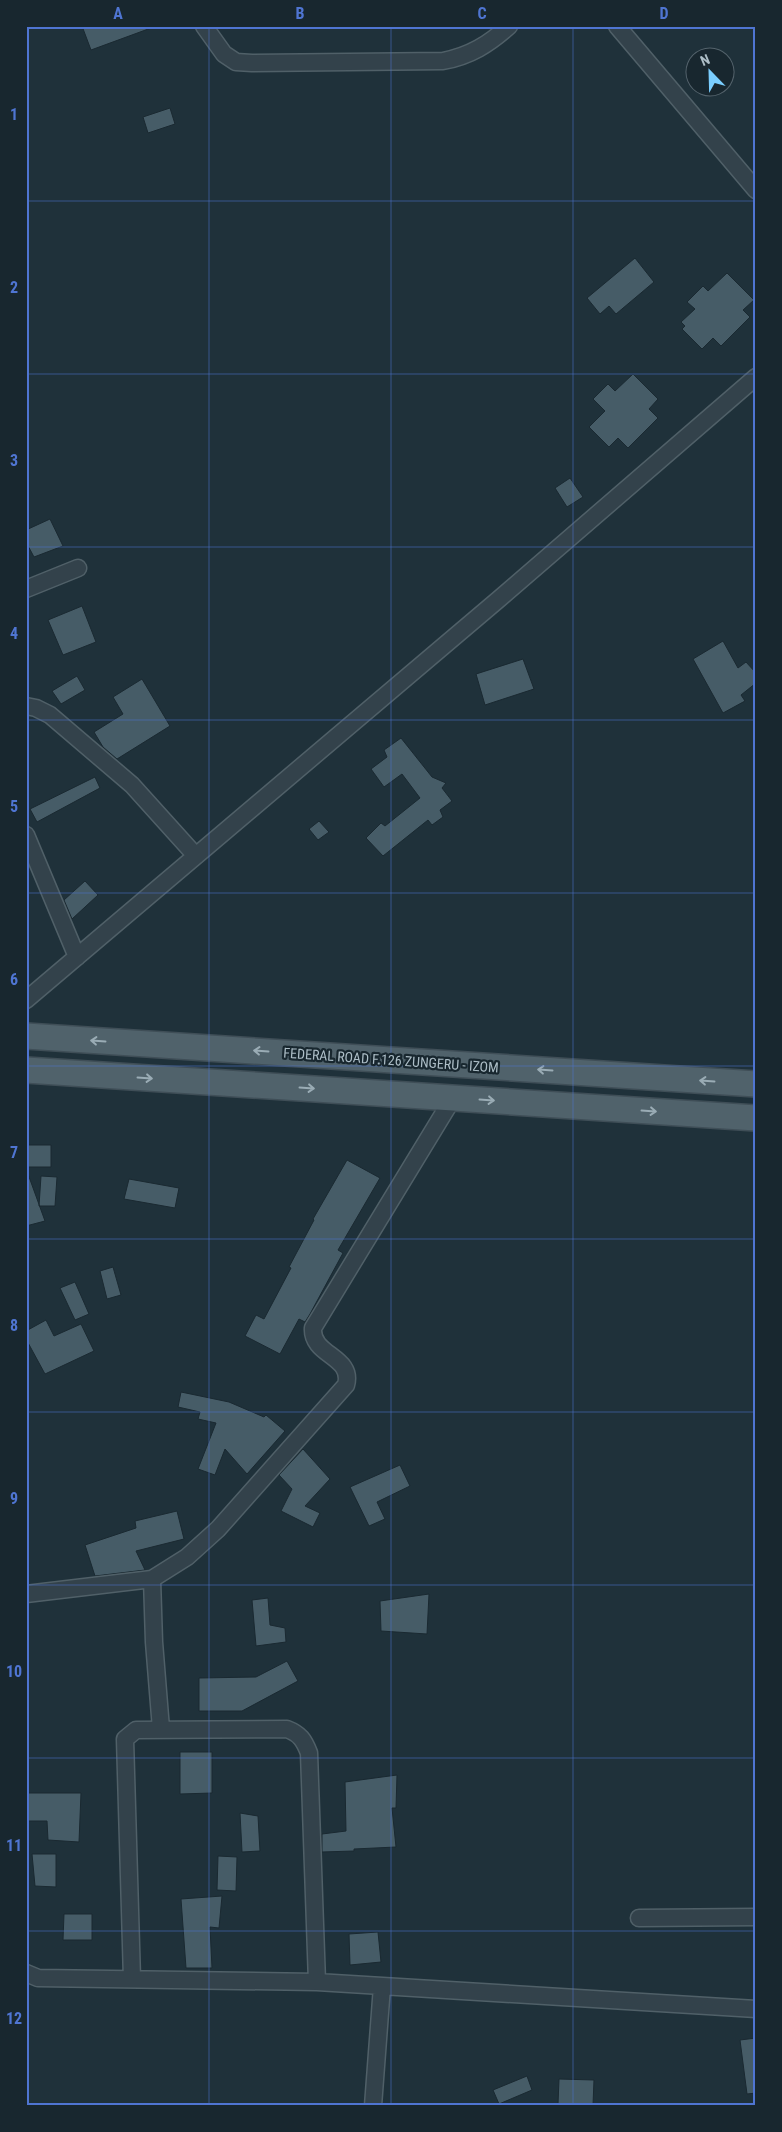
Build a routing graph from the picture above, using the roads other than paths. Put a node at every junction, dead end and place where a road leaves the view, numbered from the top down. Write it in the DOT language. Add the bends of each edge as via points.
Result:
graph roads {
  1 [pos="204,26"];
  2 [pos="509,26"];
  3 [pos="617,26"];
  4 [pos="756,190"];
  5 [pos="756,377"];
  6 [pos="78,568"];
  7 [pos="26,588"];
  8 [pos="26,706"];
  9 [pos="26,835"];
  10 [pos="196,856"];
  11 [pos="77,957"];
  12 [pos="26,1000"];
  13 [pos="26,1036"];
  14 [pos="26,1070"];
  15 [pos="756,1084"];
  16 [pos="453,1098"];
  17 [pos="756,1118"];
  18 [pos="152,1580"];
  19 [pos="26,1594"];
  20 [pos="161,1730"];
  21 [pos="756,1917"];
  22 [pos="639,1918"];
  23 [pos="132,1979"];
  24 [pos="30,1980"];
  25 [pos="317,1982"];
  26 [pos="382,1986"];
  27 [pos="756,2009"];
  28 [pos="373,2106"];
  1 -- 2 [label="street" via="224,54 236,62 252,63 443,61 473,52"];
  3 -- 4 [label="street"];
  5 -- 10 [label="street"];
  6 -- 7 [label="street"];
  8 -- 10 [label="street" via="50,715 132,785"];
  9 -- 11 [label="street"];
  10 -- 11 [label="street"];
  11 -- 12 [label="street"];
  15 -- 13 [label="main road, FEDERAL ROAD F.126 ZUNGERU - IZOM, one-way"];
  14 -- 16 [label="main road, one-way"];
  16 -- 17 [label="main road, one-way"];
  16 -- 18 [label="street" via="312,1328 316,1344 343,1366 348,1379 346,1385 218,1529 187,1557"];
  18 -- 19 [label="street"];
  18 -- 20 [label="street"];
  20 -- 23 [label="street" via="136,1730 124,1739"];
  20 -- 25 [label="street" via="287,1729 298,1733 304,1742 309,1753"];
  21 -- 22 [label="street"];
  23 -- 24 [label="street"];
  23 -- 25 [label="street"];
  25 -- 26 [label="street"];
  26 -- 27 [label="street"];
  26 -- 28 [label="street"];
}
